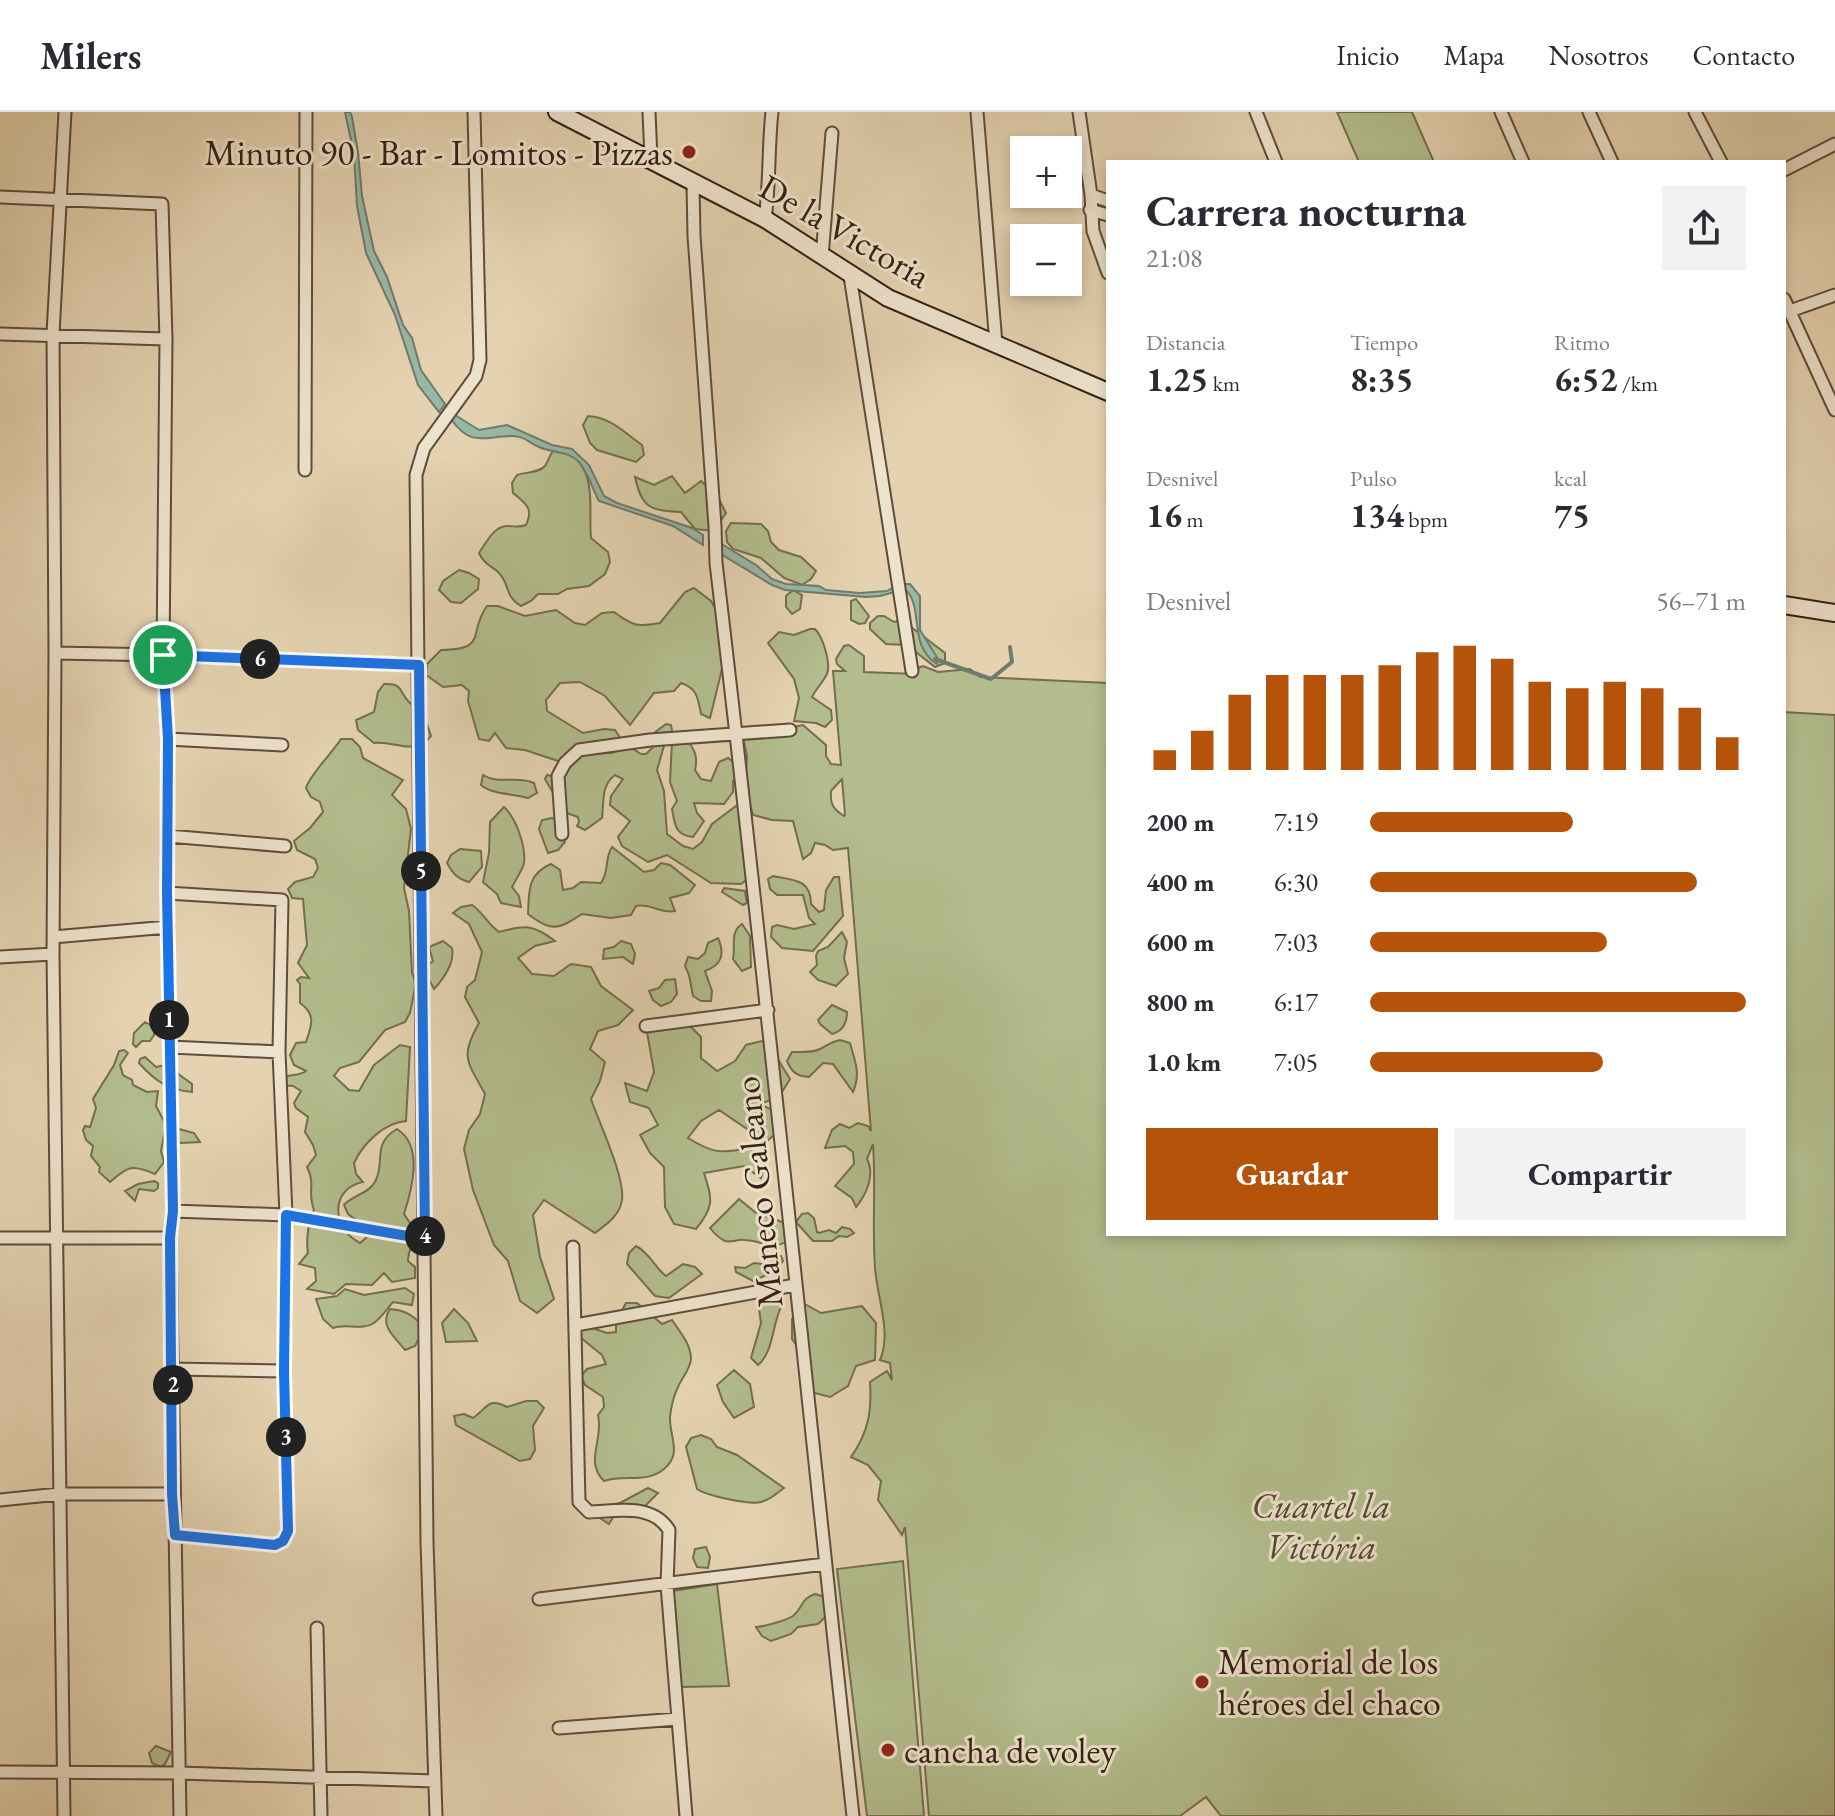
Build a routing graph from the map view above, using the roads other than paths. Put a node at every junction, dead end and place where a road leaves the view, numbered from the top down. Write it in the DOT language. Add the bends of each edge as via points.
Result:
graph roads {
  1 [pos="65,112"];
  2 [pos="306,112"];
  3 [pos="474,112"];
  4 [pos="557,112"];
  5 [pos="649,112"];
  6 [pos="772,112"];
  7 [pos="977,112"];
  8 [pos="1079,112"];
  9 [pos="1256,112"];
  10 [pos="1501,112"];
  11 [pos="1589,112"];
  12 [pos="1695,112"];
  13 [pos="832,133"];
  14 [pos="1835,144"];
  15 [pos="651,159"];
  16 [pos="1275,160"];
  17 [pos="1522,160"];
  18 [pos="1611,160"];
  19 [pos="1720,160"];
  20 [pos="1786,169"];
  21 [pos="693,184"];
  22 [pos="1091,195"];
  23 [pos="0,197"];
  24 [pos="61,198"];
  25 [pos="1106,200"];
  26 [pos="1090,210"];
  27 [pos="1106,214"];
  28 [pos="765,219"];
  29 [pos="822,257"];
  30 [pos="1106,267"];
  31 [pos="850,276"];
  32 [pos="1835,295"];
  33 [pos="1786,303"];
  34 [pos="1790,311"];
  35 [pos="0,334"];
  36 [pos="53,334"];
  37 [pos="166,339"];
  38 [pos="996,344"];
  39 [pos="1106,391"];
  40 [pos="1835,410"];
  41 [pos="305,470"];
  42 [pos="1786,605"];
  43 [pos="1835,613"];
  44 [pos="55,653"];
  45 [pos="163,655"];
  46 [pos="419,665"];
  47 [pos="912,671"];
  48 [pos="790,730"];
  49 [pos="736,734"];
  50 [pos="168,739"];
  51 [pos="282,745"];
  52 [pos="562,834"];
  53 [pos="168,836"];
  54 [pos="285,846"];
  55 [pos="167,893"];
  56 [pos="168,927"];
  57 [pos="53,937"];
  58 [pos="53,954"];
  59 [pos="0,957"];
  60 [pos="768,1010"];
  61 [pos="646,1026"];
  62 [pos="170,1047"];
  63 [pos="279,1052"];
  64 [pos="173,1211"];
  65 [pos="286,1215"];
  66 [pos="0,1238"];
  67 [pos="170,1238"];
  68 [pos="58,1239"];
  69 [pos="425,1239"];
  70 [pos="573,1247"];
  71 [pos="795,1285"];
  72 [pos="576,1325"];
  73 [pos="173,1369"];
  74 [pos="284,1371"];
  75 [pos="59,1494"];
  76 [pos="172,1494"];
  77 [pos="0,1500"];
  78 [pos="175,1535"];
  79 [pos="825,1564"];
  80 [pos="667,1585"];
  81 [pos="539,1599"];
  82 [pos="317,1628"];
  83 [pos="678,1719"];
  84 [pos="559,1728"];
  85 [pos="0,1772"];
  86 [pos="64,1772"];
  87 [pos="179,1773"];
  88 [pos="320,1777"];
  89 [pos="435,1781"];
  90 [pos="64,1816"];
  91 [pos="180,1816"];
  92 [pos="321,1816"];
  93 [pos="436,1816"];
  94 [pos="686,1816"];
  95 [pos="853,1816"];
  1 -- 24 [label="street"];
  2 -- 41 [label="street"];
  3 -- 46 [label="street" via="480,360 476,376 424,448 416,475"];
  4 -- 15 [label="main road, De la Victoria"];
  5 -- 15 [label="street"];
  6 -- 28 [label="street"];
  7 -- 38 [label="street"];
  8 -- 22 [label="street"];
  9 -- 16 [label="street"];
  10 -- 17 [label="street"];
  11 -- 18 [label="street"];
  12 -- 19 [label="street"];
  13 -- 29 [label="street"];
  14 -- 20 [label="street"];
  15 -- 21 [label="main road, De la Victoria"];
  21 -- 28 [label="main road, De la Victoria"];
  21 -- 49 [label="street, Maneco Galeano" via="716,563"];
  22 -- 25 [label="street"];
  22 -- 26 [label="street"];
  23 -- 24 [label="street"];
  24 -- 36 [label="street"];
  24 -- 37 [label="street" via="162,204"];
  26 -- 27 [label="street"];
  26 -- 30 [label="street"];
  28 -- 29 [label="main road, De la Victoria"];
  29 -- 31 [label="main road, De la Victoria"];
  31 -- 38 [label="main road, De la Victoria"];
  31 -- 47 [label="street"];
  32 -- 34 [label="street"];
  33 -- 34 [label="street"];
  34 -- 40 [label="street"];
  35 -- 36 [label="street"];
  36 -- 37 [label="street"];
  36 -- 44 [label="street"];
  37 -- 45 [label="street"];
  38 -- 39 [label="main road, De la Victoria"];
  42 -- 43 [label="main road"];
  44 -- 45 [label="street"];
  44 -- 57 [label="street"];
  45 -- 46 [label="street"];
  45 -- 50 [label="street"];
  46 -- 69 [label="street"];
  48 -- 49 [label="street"];
  49 -- 52 [label="street" via="579,750 558,776"];
  49 -- 60 [label="street, Maneco Galeano"];
  50 -- 51 [label="street"];
  50 -- 53 [label="street"];
  53 -- 54 [label="street"];
  53 -- 55 [label="street"];
  55 -- 56 [label="street"];
  55 -- 63 [label="street" via="282,900"];
  56 -- 57 [label="street"];
  56 -- 62 [label="street"];
  57 -- 58 [label="street"];
  58 -- 59 [label="street"];
  58 -- 68 [label="street"];
  60 -- 61 [label="street"];
  60 -- 71 [label="street, Maneco Galeano"];
  62 -- 63 [label="street"];
  62 -- 64 [label="street"];
  63 -- 65 [label="street"];
  64 -- 65 [label="street"];
  64 -- 67 [label="street"];
  65 -- 69 [label="street"];
  65 -- 74 [label="street"];
  66 -- 68 [label="street"];
  67 -- 68 [label="street"];
  67 -- 73 [label="street"];
  68 -- 75 [label="street"];
  69 -- 89 [label="street"];
  70 -- 72 [label="street"];
  71 -- 72 [label="street"];
  71 -- 79 [label="street, Maneco Galeano"];
  72 -- 80 [label="street" via="579,1502 589,1512 644,1511 660,1519 669,1530"];
  73 -- 74 [label="street"];
  73 -- 76 [label="street"];
  74 -- 78 [label="street" via="288,1531 283,1541 275,1545"];
  75 -- 76 [label="street"];
  75 -- 77 [label="street"];
  75 -- 86 [label="street"];
  76 -- 78 [label="street"];
  78 -- 87 [label="street"];
  79 -- 80 [label="street"];
  79 -- 95 [label="street, Maneco Galeano"];
  80 -- 81 [label="street"];
  80 -- 83 [label="street"];
  82 -- 88 [label="street"];
  83 -- 84 [label="street"];
  83 -- 94 [label="street"];
  85 -- 86 [label="street"];
  86 -- 87 [label="street"];
  86 -- 90 [label="street"];
  87 -- 88 [label="street"];
  87 -- 91 [label="street"];
  88 -- 89 [label="street"];
  88 -- 92 [label="street"];
  89 -- 93 [label="street"];
}
